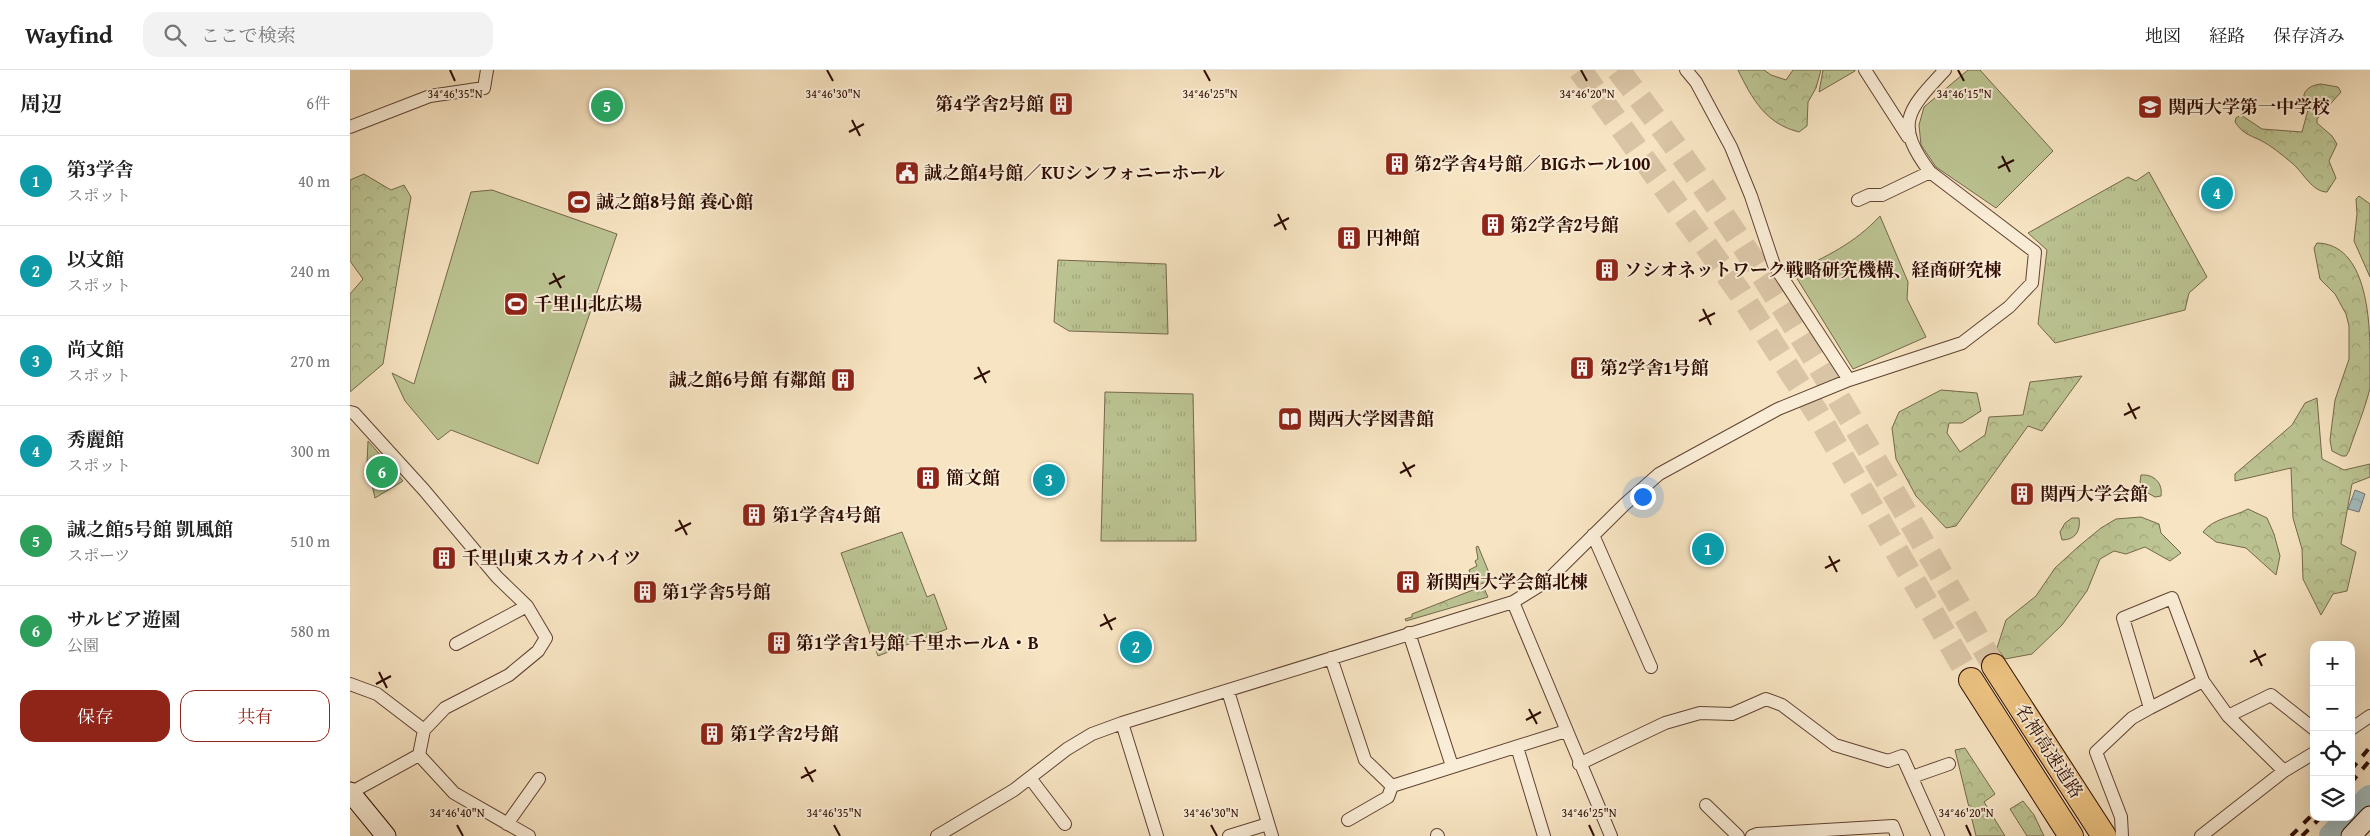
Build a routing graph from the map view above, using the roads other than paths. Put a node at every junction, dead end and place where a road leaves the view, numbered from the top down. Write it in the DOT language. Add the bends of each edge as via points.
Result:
graph roads {
  1 [pos="487,70"];
  2 [pos="1686,70"];
  3 [pos="1865,70"];
  4 [pos="1945,70"];
  5 [pos="350,128"];
  6 [pos="1908,137"];
  7 [pos="1930,172"];
  8 [pos="1858,200"];
  9 [pos="1849,380"];
  10 [pos="350,412"];
  11 [pos="1593,535"];
  12 [pos="1512,602"];
  13 [pos="527,606"];
  14 [pos="1409,633"];
  15 [pos="456,644"];
  16 [pos="1331,658"];
  17 [pos="1994,666"];
  18 [pos="1651,667"];
  19 [pos="1972,680"];
  20 [pos="2203,681"];
  21 [pos="350,684"];
  22 [pos="1228,691"];
  23 [pos="2150,708"];
  24 [pos="2228,716"];
  25 [pos="2370,716"];
  26 [pos="1122,723"];
  27 [pos="2310,726"];
  28 [pos="2355,726"];
  29 [pos="424,730"];
  30 [pos="1566,730"];
  31 [pos="1517,747"];
  32 [pos="419,755"];
  33 [pos="2310,755"];
  34 [pos="1580,764"];
  35 [pos="1950,764"];
  36 [pos="1452,766"];
  37 [pos="2284,771"];
  38 [pos="1912,777"];
  39 [pos="1030,778"];
  40 [pos="538,779"];
  41 [pos="1392,786"];
  42 [pos="350,793"];
  43 [pos="1706,805"];
  44 [pos="2370,816"];
  45 [pos="1348,820"];
  46 [pos="507,824"];
  47 [pos="1065,824"];
  48 [pos="1270,830"];
  49 [pos="386,836"];
  50 [pos="529,836"];
  51 [pos="937,836"];
  52 [pos="1157,836"];
  53 [pos="1229,836"];
  54 [pos="1544,836"];
  55 [pos="1611,836"];
  56 [pos="1738,836"];
  57 [pos="1752,836"];
  58 [pos="1897,836"];
  59 [pos="1938,836"];
  60 [pos="2071,836"];
  61 [pos="2110,836"];
  62 [pos="2201,836"];
  63 [pos="2351,836"];
  1 -- 5 [label="street" via="484,88 430,96"];
  2 -- 9 [label="street" via="1731,147 1774,265"];
  3 -- 6 [label="street"];
  4 -- 6 [label="street" via="1918,100 1910,117"];
  6 -- 7 [label="street"];
  7 -- 8 [label="street" via="1882,195 1869,194"];
  7 -- 9 [label="street" via="2035,252 2032,283 2009,307 1962,343"];
  9 -- 11 [label="street" via="1778,408 1659,474"];
  10 -- 13 [label="street" via="424,490 496,578"];
  11 -- 12 [label="street" via="1548,581"];
  11 -- 18 [label="street"];
  12 -- 14 [label="street"];
  12 -- 30 [label="street"];
  13 -- 15 [label="street"];
  13 -- 29 [label="street" via="546,638 538,651 509,675 445,708"];
  14 -- 16 [label="street"];
  14 -- 36 [label="street"];
  16 -- 22 [label="street"];
  16 -- 41 [label="street" via="1365,760"];
  17 -- 61 [label="highway, 名神高速道路"];
  19 -- 60 [label="highway, 名神高速道路"];
  20 -- 23 [label="street"];
  20 -- 23 [label="street" via="2172,598 2123,618"];
  20 -- 24 [label="street"];
  21 -- 29 [label="street" via="377,694"];
  22 -- 26 [label="street"];
  22 -- 48 [label="street"];
  23 -- 61 [label="street" via="2132,718 2096,752 2121,817"];
  24 -- 27 [label="street" via="2270,694"];
  24 -- 37 [label="street"];
  25 -- 28 [label="street"];
  26 -- 39 [label="street" via="1084,739"];
  26 -- 52 [label="street"];
  29 -- 32 [label="street"];
  30 -- 31 [label="street"];
  30 -- 34 [label="street"];
  31 -- 36 [label="street"];
  31 -- 54 [label="street"];
  32 -- 42 [label="street"];
  32 -- 46 [label="street" via="454,793"];
  33 -- 37 [label="street"];
  34 -- 38 [label="street" via="1665,723 1700,713 1732,714 1766,699 1782,705 1835,745 1888,761 1902,756"];
  34 -- 55 [label="street"];
  35 -- 38 [label="street"];
  36 -- 41 [label="street"];
  37 -- 62 [label="street"];
  38 -- 59 [label="street"];
  39 -- 47 [label="street"];
  39 -- 51 [label="street"];
  40 -- 46 [label="street"];
  41 -- 45 [label="street" via="1388,797"];
  42 -- 49 [label="street"];
  43 -- 56 [label="street"];
  44 -- 63 [label="street"];
  46 -- 50 [label="street"];
  48 -- 53 [label="street"];
  57 -- 58 [label="street" via="1893,826"];
}
